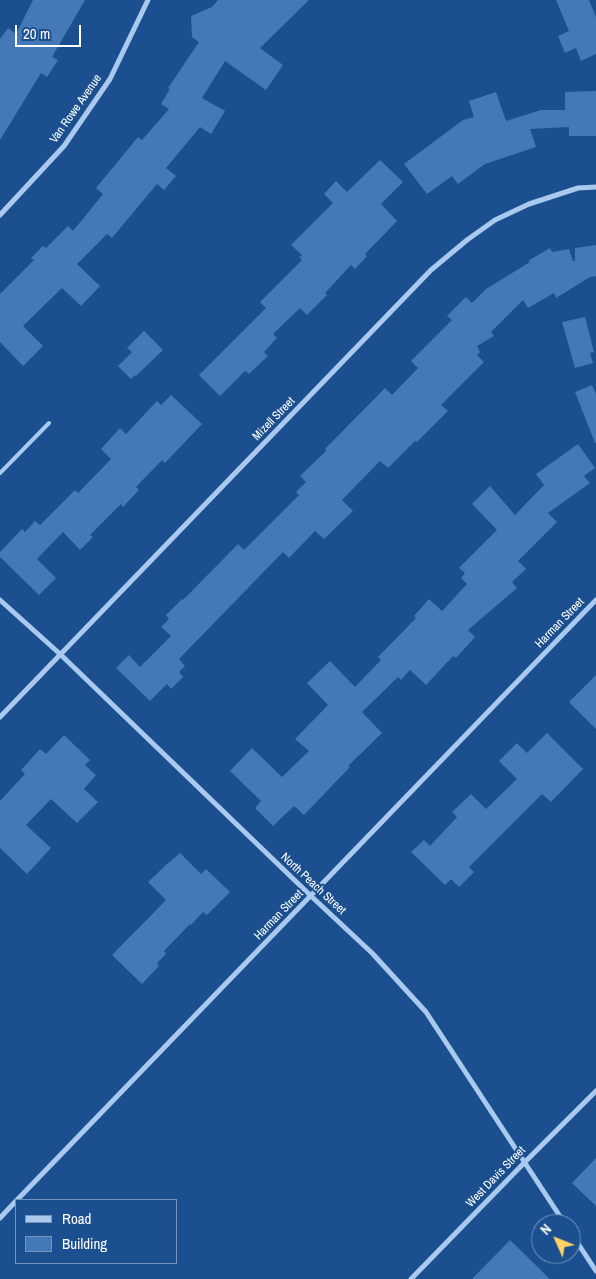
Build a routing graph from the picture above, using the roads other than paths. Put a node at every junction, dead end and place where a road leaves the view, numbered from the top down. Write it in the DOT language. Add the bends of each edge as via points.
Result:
graph roads {
  1 [pos="148,0"];
  2 [pos="596,187"];
  3 [pos="0,215"];
  4 [pos="49,423"];
  5 [pos="0,473"];
  6 [pos="0,600"];
  7 [pos="596,600"];
  8 [pos="60,654"];
  9 [pos="0,717"];
  10 [pos="310,896"];
  11 [pos="596,1091"];
  12 [pos="525,1162"];
  13 [pos="19,1199"];
  14 [pos="15,1203"];
  15 [pos="559,1214"];
  16 [pos="0,1218"];
  17 [pos="581,1248"];
  18 [pos="596,1271"];
  19 [pos="411,1279"];
  1 -- 3 [label="street, Van Rowe Avenue" via="110,79 70,138"];
  2 -- 8 [label="street, Mizell Street" via="578,188 529,204 495,220 431,270"];
  4 -- 5 [label="lane"];
  6 -- 8 [label="street, North Peach Street"];
  7 -- 10 [label="street, Harman Street"];
  8 -- 9 [label="street, Mizell Street"];
  8 -- 10 [label="street, North Peach Street"];
  10 -- 12 [label="street, North Peach Street" via="372,953 426,1012"];
  10 -- 13 [label="street, Harman Street"];
  11 -- 12 [label="street, West Davis Street"];
  12 -- 15 [label="street, North Peach Street"];
  12 -- 19 [label="street, West Davis Street"];
  14 -- 16 [label="street, Harman Street"];
  17 -- 18 [label="street"];
}
